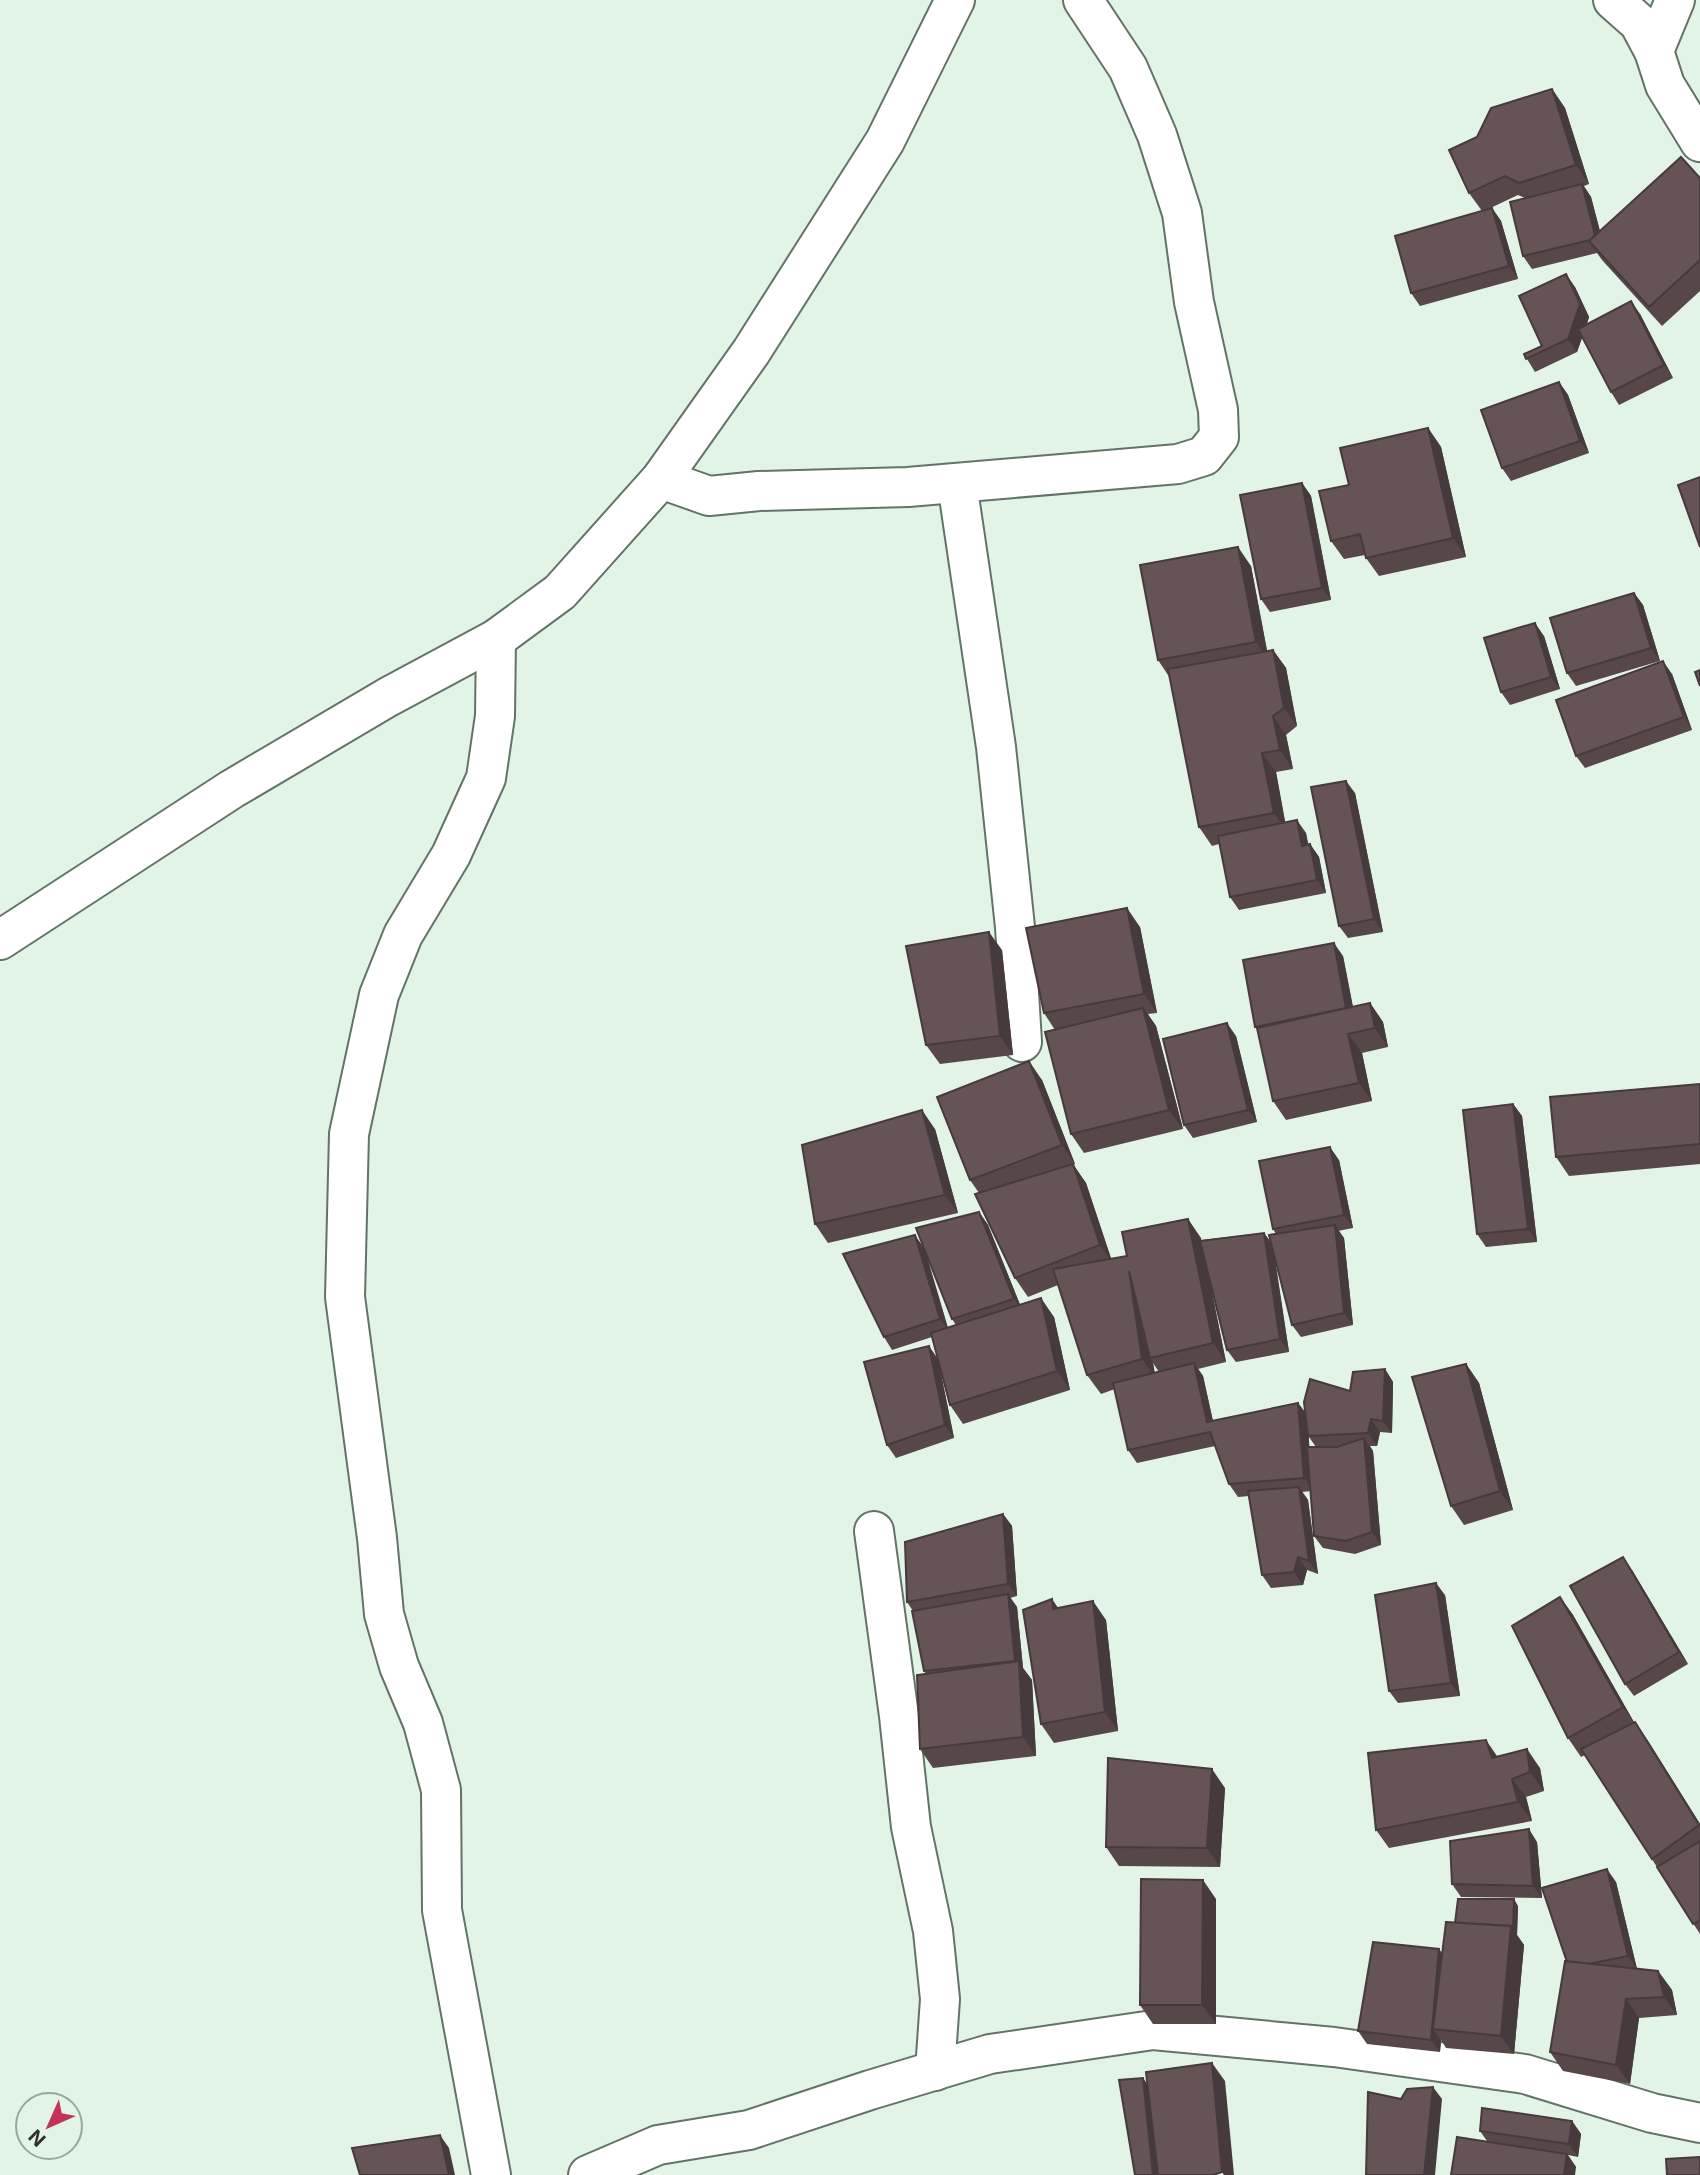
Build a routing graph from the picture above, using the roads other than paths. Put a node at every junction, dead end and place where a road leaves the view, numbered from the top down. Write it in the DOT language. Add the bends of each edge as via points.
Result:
graph roads {
  1 [pos="956,0"];
  2 [pos="1083,0"];
  3 [pos="1612,0"];
  4 [pos="1675,0"];
  5 [pos="1654,51"];
  6 [pos="1700,142"];
  7 [pos="661,479"];
  8 [pos="957,483"];
  9 [pos="496,639"];
  10 [pos="0,940"];
  11 [pos="1022,1042"];
  12 [pos="874,1531"];
  13 [pos="936,2071"];
  14 [pos="1700,2123"];
  15 [pos="491,2175"];
  16 [pos="588,2175"];
  1 -- 7 [label="street" via="885,141 751,352"];
  2 -- 8 [label="street" via="1128,68 1157,135 1182,213 1219,437 1204,456 1178,464"];
  3 -- 5 [label="street" via="1639,23"];
  4 -- 5 [label="street"];
  5 -- 6 [label="street" via="1665,85"];
  7 -- 8 [label="street" via="709,496"];
  7 -- 9 [label="street" via="560,592"];
  8 -- 11 [label="street" via="996,747"];
  9 -- 10 [label="street" via="388,696 232,789"];
  9 -- 15 [label="street" via="495,716 486,778 452,855 403,935 379,995 349,1134 345,1297 384,1614 423,1723 441,1790 442,1910"];
  12 -- 13 [label="street" via="911,1827 933,1931 940,1999"];
  13 -- 14 [label="street" via="990,2054 1153,2030 1334,2047 1525,2074 1651,2113"];
  13 -- 16 [label="street" via="749,2130 658,2145"];
}
